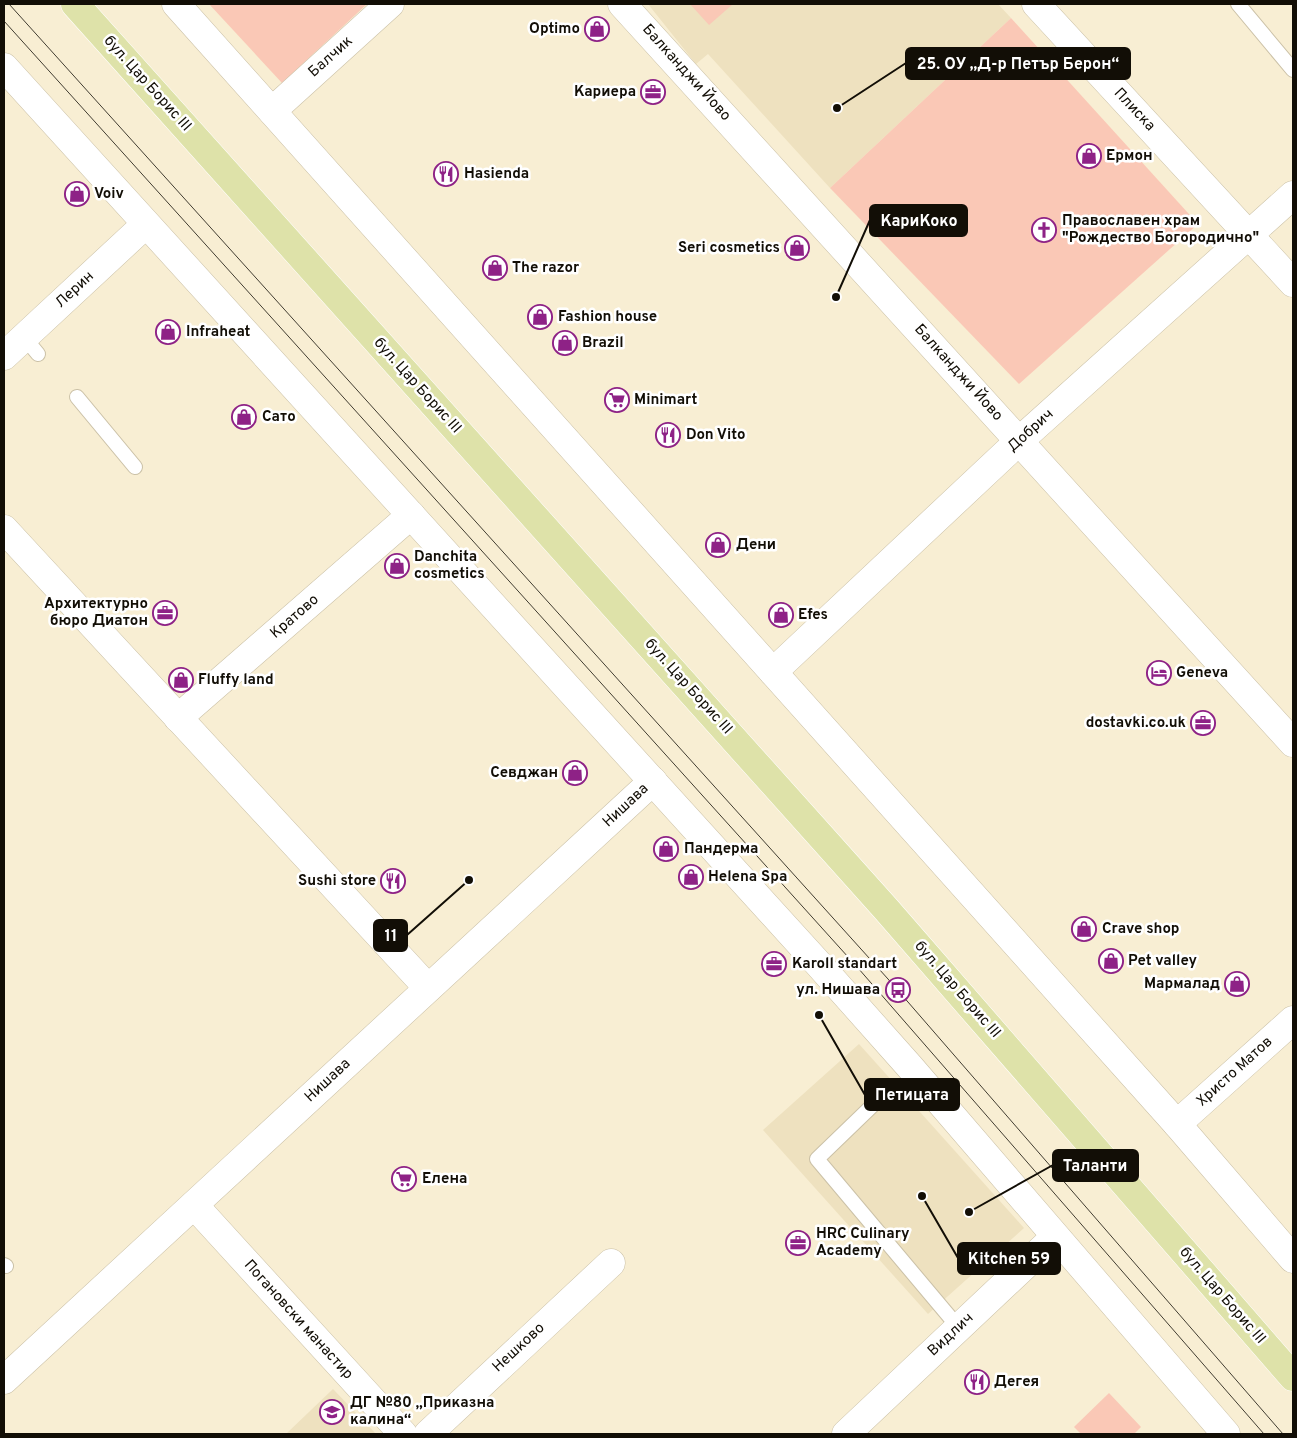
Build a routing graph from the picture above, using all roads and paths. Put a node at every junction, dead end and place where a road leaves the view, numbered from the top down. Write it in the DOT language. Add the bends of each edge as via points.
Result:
graph roads {
  1 [pos="75,4"];
  2 [pos="176,4"];
  3 [pos="390,4"];
  4 [pos="622,4"];
  5 [pos="1036,4"];
  6 [pos="1238,4"];
  7 [pos="4,67"];
  8 [pos="1293,70"];
  9 [pos="272,111"];
  10 [pos="1293,195"];
  11 [pos="146,224"];
  12 [pos="1249,235"];
  13 [pos="1293,283"];
  14 [pos="4,356"];
  15 [pos="77,397"];
  16 [pos="1020,442"];
  17 [pos="135,467"];
  18 [pos="411,515"];
  19 [pos="4,529"];
  20 [pos="773,672"];
  21 [pos="178,718"];
  22 [pos="1293,743"];
  23 [pos="653,782"];
  24 [pos="428,988"];
  25 [pos="1293,1020"];
  26 [pos="874,1104"];
  27 [pos="1177,1124"];
  28 [pos="194,1205"];
  29 [pos="1055,1237"];
  30 [pos="1293,1259"];
  31 [pos="611,1263"];
  32 [pos="959,1328"];
  33 [pos="1293,1378"];
  34 [pos="4,1380"];
  35 [pos="404,1434"];
  36 [pos="428,1434"];
  37 [pos="846,1434"];
  38 [pos="1226,1434"];
  1 -- 33 [label="main road, бул. Цар Борис III" via="886,909"];
  2 -- 9 [label="street"];
  3 -- 9 [label="street, Балчик"];
  4 -- 16 [label="street, Балканджи Йово"];
  5 -- 12 [label="street, Плиска"];
  6 -- 8 [label="lane"];
  7 -- 11 [label="street"];
  9 -- 20 [label="street"];
  10 -- 12 [label="street, Добрич"];
  11 -- 14 [label="street, Лерин" via="31,345"];
  11 -- 18 [label="street"];
  12 -- 13 [label="street, Плиска"];
  12 -- 16 [label="street, Добрич"];
  15 -- 17 [label="lane"];
  16 -- 20 [label="street, Добрич"];
  16 -- 22 [label="street, Балканджи Йово"];
  18 -- 21 [label="street, Кратово"];
  18 -- 23 [label="street"];
  19 -- 21 [label="street"];
  20 -- 27 [label="street"];
  21 -- 24 [label="street"];
  23 -- 24 [label="street, Нишава"];
  23 -- 29 [label="street" via="814,959"];
  24 -- 28 [label="street, Нишава"];
  25 -- 27 [label="street, Христо Матов"];
  26 -- 32 [label="lane" via="817,1159"];
  27 -- 30 [label="street"];
  28 -- 34 [label="street, Нишава"];
  28 -- 35 [label="street, Погановски манастир"];
  29 -- 32 [label="street, Видлич"];
  29 -- 38 [label="street"];
  31 -- 36 [label="street, Нешково"];
  32 -- 37 [label="street, Видлич"];
}
